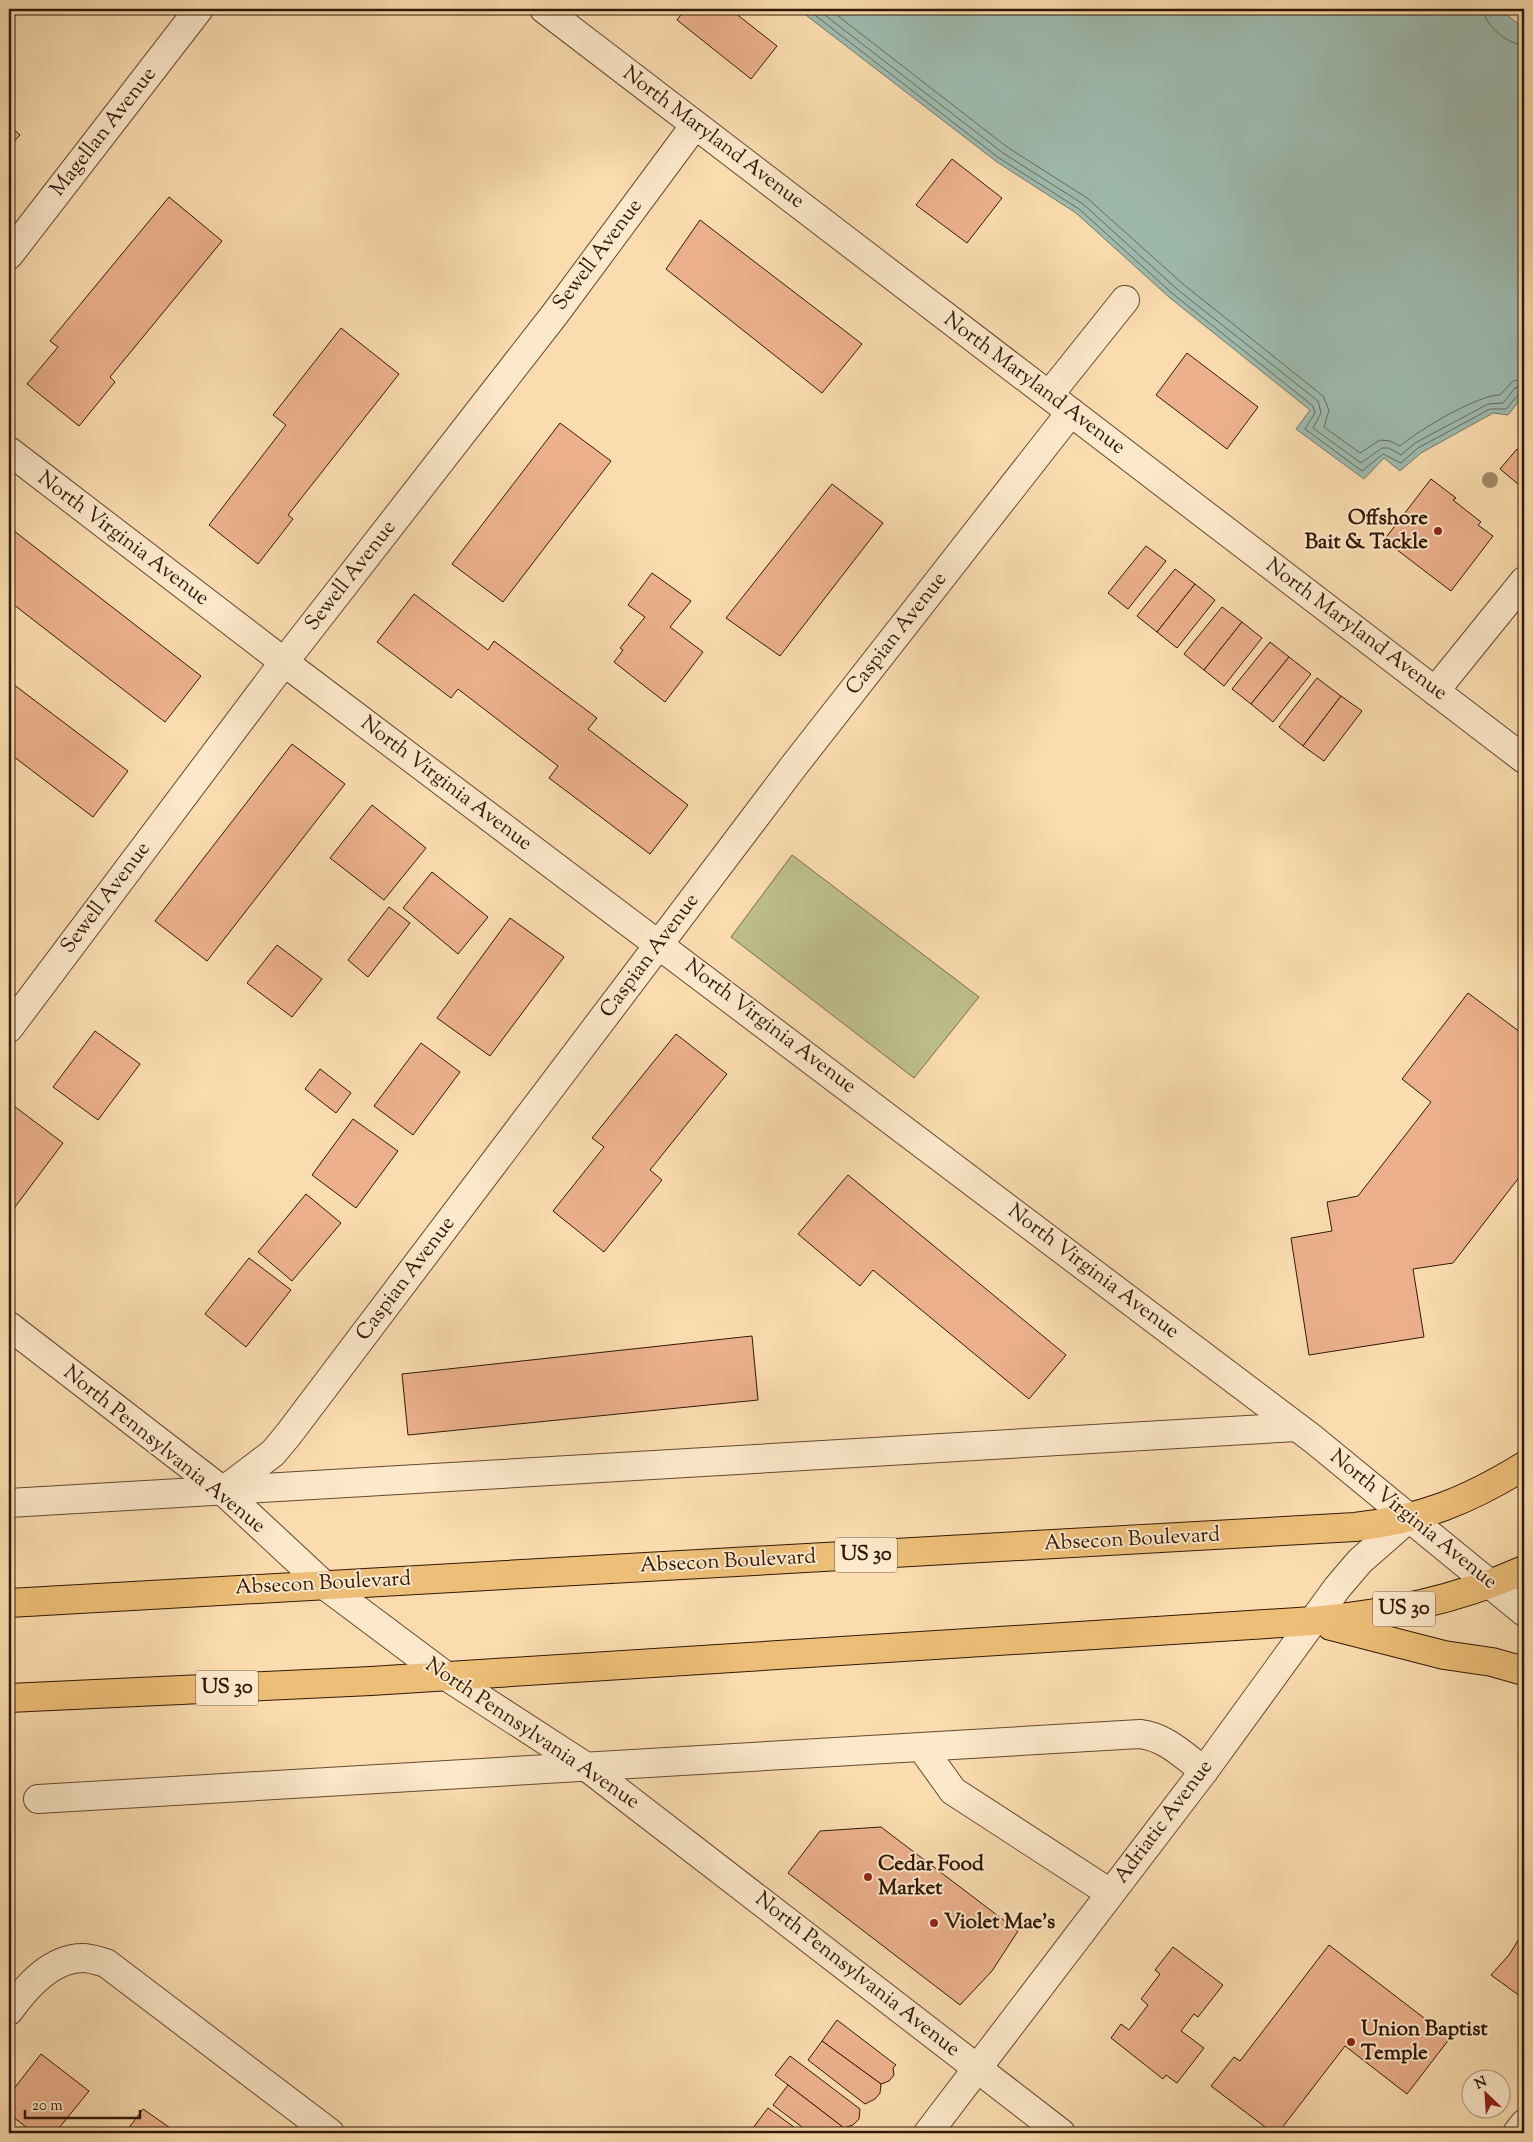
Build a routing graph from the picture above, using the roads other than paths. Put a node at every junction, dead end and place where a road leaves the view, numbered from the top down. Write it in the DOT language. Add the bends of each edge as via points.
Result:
graph roads {
  1 [pos="200,9"];
  2 [pos="544,9"];
  3 [pos="695,125"];
  4 [pos="9,255"];
  5 [pos="1126,300"];
  6 [pos="1049,395"];
  7 [pos="1071,412"];
  8 [pos="9,451"];
  9 [pos="1524,581"];
  10 [pos="284,662"];
  11 [pos="1435,691"];
  12 [pos="1524,759"];
  13 [pos="659,944"];
  14 [pos="9,1028"];
  15 [pos="9,1326"];
  16 [pos="1297,1427"];
  17 [pos="1524,1466"];
  18 [pos="222,1491"];
  19 [pos="9,1503"];
  20 [pos="1409,1518"];
  21 [pos="1524,1570"];
  22 [pos="323,1584"];
  23 [pos="1492,1584"];
  24 [pos="9,1603"];
  25 [pos="1524,1612"];
  26 [pos="1313,1621"];
  27 [pos="1524,1671"];
  28 [pos="446,1676"];
  29 [pos="9,1698"];
  30 [pos="922,1748"];
  31 [pos="588,1768"];
  32 [pos="1204,1771"];
  33 [pos="38,1799"];
  34 [pos="1110,1893"];
  35 [pos="9,2011"];
  36 [pos="978,2068"];
  37 [pos="1524,2124"];
  38 [pos="330,2133"];
  39 [pos="928,2133"];
  40 [pos="1061,2133"];
  41 [pos="1517,2133"];
  1 -- 4 [label="street, Magellan Avenue"];
  2 -- 3 [label="street, North Maryland Avenue"];
  3 -- 6 [label="street, North Maryland Avenue"];
  3 -- 10 [label="street, Sewell Avenue" via="554,314"];
  5 -- 6 [label="street"];
  6 -- 7 [label="street, North Maryland Avenue"];
  7 -- 11 [label="street, North Maryland Avenue"];
  7 -- 13 [label="street, Caspian Avenue"];
  8 -- 10 [label="street, North Virginia Avenue"];
  9 -- 11 [label="street"];
  10 -- 13 [label="street, North Virginia Avenue"];
  10 -- 14 [label="street, Sewell Avenue"];
  11 -- 12 [label="street, North Maryland Avenue"];
  13 -- 16 [label="street, North Virginia Avenue"];
  13 -- 18 [label="street, Caspian Avenue" via="283,1441 253,1469"];
  15 -- 18 [label="street, North Pennsylvania Avenue"];
  16 -- 18 [label="street"];
  16 -- 20 [label="street, North Virginia Avenue"];
  17 -- 20 [label="highway, Absecon Boulevard" via="1453,1504"];
  18 -- 19 [label="street"];
  18 -- 22 [label="street, North Pennsylvania Avenue"];
  20 -- 22 [label="highway, Absecon Boulevard / US 30" via="1355,1528"];
  20 -- 23 [label="street, North Virginia Avenue"];
  20 -- 26 [label="street, Adriatic Avenue" via="1360,1561"];
  21 -- 23 [label="highway"];
  22 -- 24 [label="highway, Absecon Boulevard / US 30"];
  22 -- 28 [label="street, North Pennsylvania Avenue"];
  23 -- 25 [label="street, North Virginia Avenue"];
  23 -- 26 [label="highway, US 30" via="1404,1610"];
  26 -- 27 [label="highway" via="1444,1655 1492,1662"];
  26 -- 28 [label="highway, US 30"];
  26 -- 32 [label="street, Adriatic Avenue"];
  28 -- 29 [label="highway, US 30"];
  28 -- 31 [label="street, North Pennsylvania Avenue"];
  30 -- 31 [label="street"];
  30 -- 32 [label="street" via="1140,1734 1164,1741"];
  30 -- 34 [label="street" via="954,1791"];
  31 -- 33 [label="street"];
  31 -- 36 [label="street, North Pennsylvania Avenue"];
  32 -- 34 [label="street, Adriatic Avenue"];
  34 -- 36 [label="street, Adriatic Avenue"];
  35 -- 38 [label="street" via="38,1977 61,1962 83,1958 106,1962"];
  36 -- 39 [label="street, Adriatic Avenue"];
  36 -- 40 [label="street, North Pennsylvania Avenue"];
  37 -- 41 [label="street"];
}
